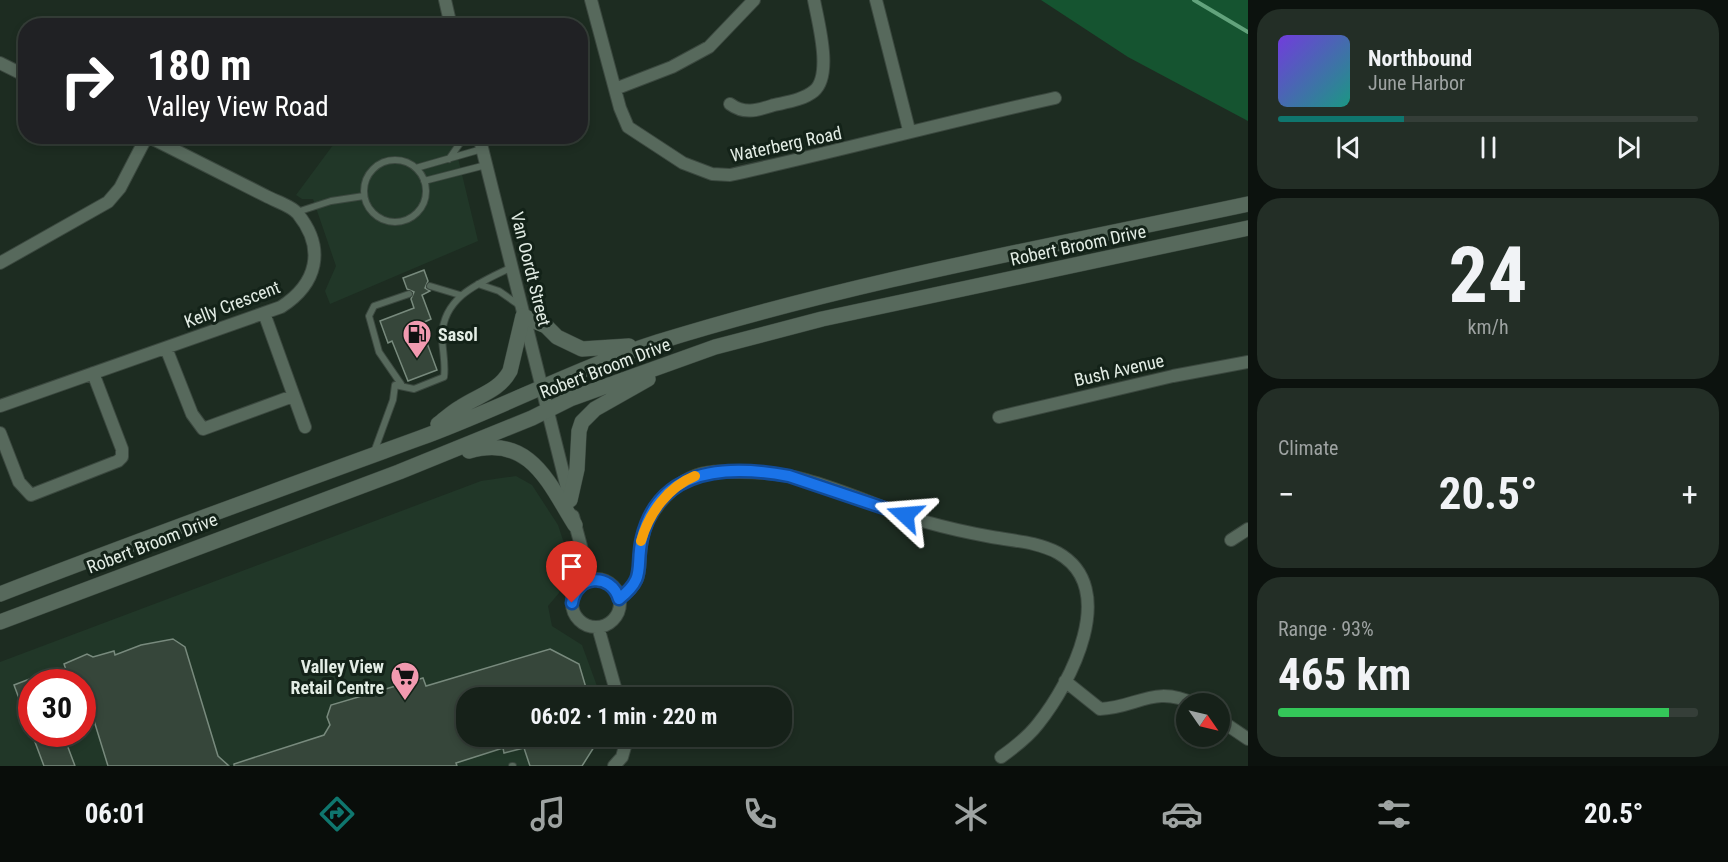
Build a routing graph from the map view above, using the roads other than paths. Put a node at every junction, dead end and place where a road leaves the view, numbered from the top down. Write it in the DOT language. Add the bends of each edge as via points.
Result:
graph roads {
  1 [pos="445,0"];
  2 [pos="591,0"];
  3 [pos="754,0"];
  4 [pos="814,0"];
  5 [pos="876,0"];
  6 [pos="449,18"];
  7 [pos="0,63"];
  8 [pos="18,72"];
  9 [pos="615,89"];
  10 [pos="1055,98"];
  11 [pos="730,104"];
  12 [pos="909,130"];
  13 [pos="143,144"];
  14 [pos="163,144"];
  15 [pos="459,144"];
  16 [pos="481,144"];
  17 [pos="482,149"];
  18 [pos="448,159"];
  19 [pos="487,165"];
  20 [pos="416,168"];
  21 [pos="424,181"];
  22 [pos="364,196"];
  23 [pos="1248,204"];
  24 [pos="297,212"];
  25 [pos="1248,228"];
  26 [pos="0,263"];
  27 [pos="512,267"];
  28 [pos="478,284"];
  29 [pos="430,286"];
  30 [pos="409,294"];
  31 [pos="460,295"];
  32 [pos="522,312"];
  33 [pos="264,313"];
  34 [pos="656,343"];
  35 [pos="166,348"];
  36 [pos="685,358"];
  37 [pos="1248,362"];
  38 [pos="93,373"];
  39 [pos="401,384"];
  40 [pos="543,384"];
  41 [pos="293,396"];
  42 [pos="0,406"];
  43 [pos="549,409"];
  44 [pos="999,417"];
  45 [pos="305,427"];
  46 [pos="0,433"];
  47 [pos="421,438"];
  48 [pos="374,453"];
  49 [pos="399,472"];
  50 [pos="570,500"];
  51 [pos="575,525"];
  52 [pos="1248,529"];
  53 [pos="1231,540"];
  54 [pos="590,580"];
  55 [pos="0,594"];
  56 [pos="619,599"];
  57 [pos="0,622"];
  58 [pos="598,627"];
  59 [pos="1065,681"];
  60 [pos="615,687"];
  61 [pos="1176,697"];
  62 [pos="1230,727"];
  63 [pos="1248,739"];
  64 [pos="625,747"];
  65 [pos="1002,757"];
  66 [pos="614,766"];
  1 -- 6 [label="street"];
  2 -- 9 [label="street, Waterberg Road"];
  3 -- 9 [label="street" via="709,47 672,67"];
  4 -- 11 [label="street" via="824,68 815,90 753,111"];
  5 -- 12 [label="street"];
  7 -- 8 [label="street"];
  9 -- 12 [label="street, Waterberg Road" via="622,116 632,131 683,163 722,176 845,150"];
  10 -- 12 [label="street, Waterberg Road"];
  13 -- 26 [label="street" via="120,188 108,202"];
  14 -- 24 [label="street"];
  15 -- 18 [label="lane"];
  16 -- 17 [label="street, Van Oordt Street"];
  17 -- 18 [label="lane"];
  17 -- 19 [label="street, Van Oordt Street"];
  18 -- 20 [label="lane"];
  19 -- 21 [label="lane"];
  19 -- 27 [label="street, Van Oordt Street"];
  20 -- 21 [label="lane"];
  20 -- 22 [label="lane" via="398,160 380,164 367,177"];
  21 -- 22 [label="lane" via="422,206 399,222 380,218"];
  22 -- 24 [label="lane"];
  23 -- 34 [label="street, Robert Broom Drive" via="906,276"];
  24 -- 33 [label="street, Kelly Crescent" via="312,241 311,277 294,299"];
  25 -- 36 [label="street, Robert Broom Drive" via="822,319"];
  27 -- 28 [label="lane"];
  27 -- 32 [label="street, Van Oordt Street"];
  28 -- 31 [label="lane"];
  28 -- 32 [label="lane" via="499,291"];
  29 -- 31 [label="lane"];
  30 -- 39 [label="lane" via="374,306 369,316 379,352"];
  31 -- 39 [label="lane" via="442,332 444,377 413,390"];
  32 -- 34 [label="street" via="582,350"];
  32 -- 40 [label="street, Van Oordt Street"];
  32 -- 47 [label="street" via="506,379 460,407"];
  33 -- 35 [label="street, Kelly Crescent"];
  33 -- 41 [label="street"];
  34 -- 40 [label="street, Robert Broom Drive"];
  35 -- 38 [label="street, Kelly Crescent"];
  35 -- 41 [label="street" via="192,414 202,429"];
  36 -- 43 [label="street, Robert Broom Drive"];
  36 -- 50 [label="street" via="584,419 579,426 577,468"];
  37 -- 44 [label="street, Bush Avenue"];
  38 -- 42 [label="street, Kelly Crescent"];
  38 -- 46 [label="street" via="122,449 118,461 31,495 21,487"];
  39 -- 48 [label="lane" via="394,386 393,400"];
  40 -- 43 [label="street, Van Oordt Street"];
  40 -- 47 [label="street, Robert Broom Drive"];
  41 -- 45 [label="street"];
  43 -- 49 [label="street, Robert Broom Drive"];
  43 -- 50 [label="street, Van Oordt Street"];
  47 -- 48 [label="street, Robert Broom Drive"];
  48 -- 55 [label="street, Robert Broom Drive"];
  49 -- 51 [label="street" via="477,449 503,446 538,467"];
  49 -- 57 [label="street, Robert Broom Drive"];
  50 -- 51 [label="street, Van Oordt Street"];
  51 -- 54 [label="street, Van Oordt Street"];
  52 -- 53 [label="street"];
  54 -- 56 [label="street" via="605,581"];
  54 -- 58 [label="street" via="573,596 573,611 583,623"];
  56 -- 58 [label="street" via="617,615"];
  56 -- 59 [label="street" via="639,579 641,540 651,516 679,484 718,471 789,476 926,522 1047,547 1067,560 1083,579 1089,603 1083,636"];
  58 -- 60 [label="street"];
  59 -- 61 [label="street" via="1100,709 1162,694"];
  59 -- 65 [label="street" via="1038,724"];
  62 -- 63 [label="street"];
  64 -- 66 [label="street"];
}
